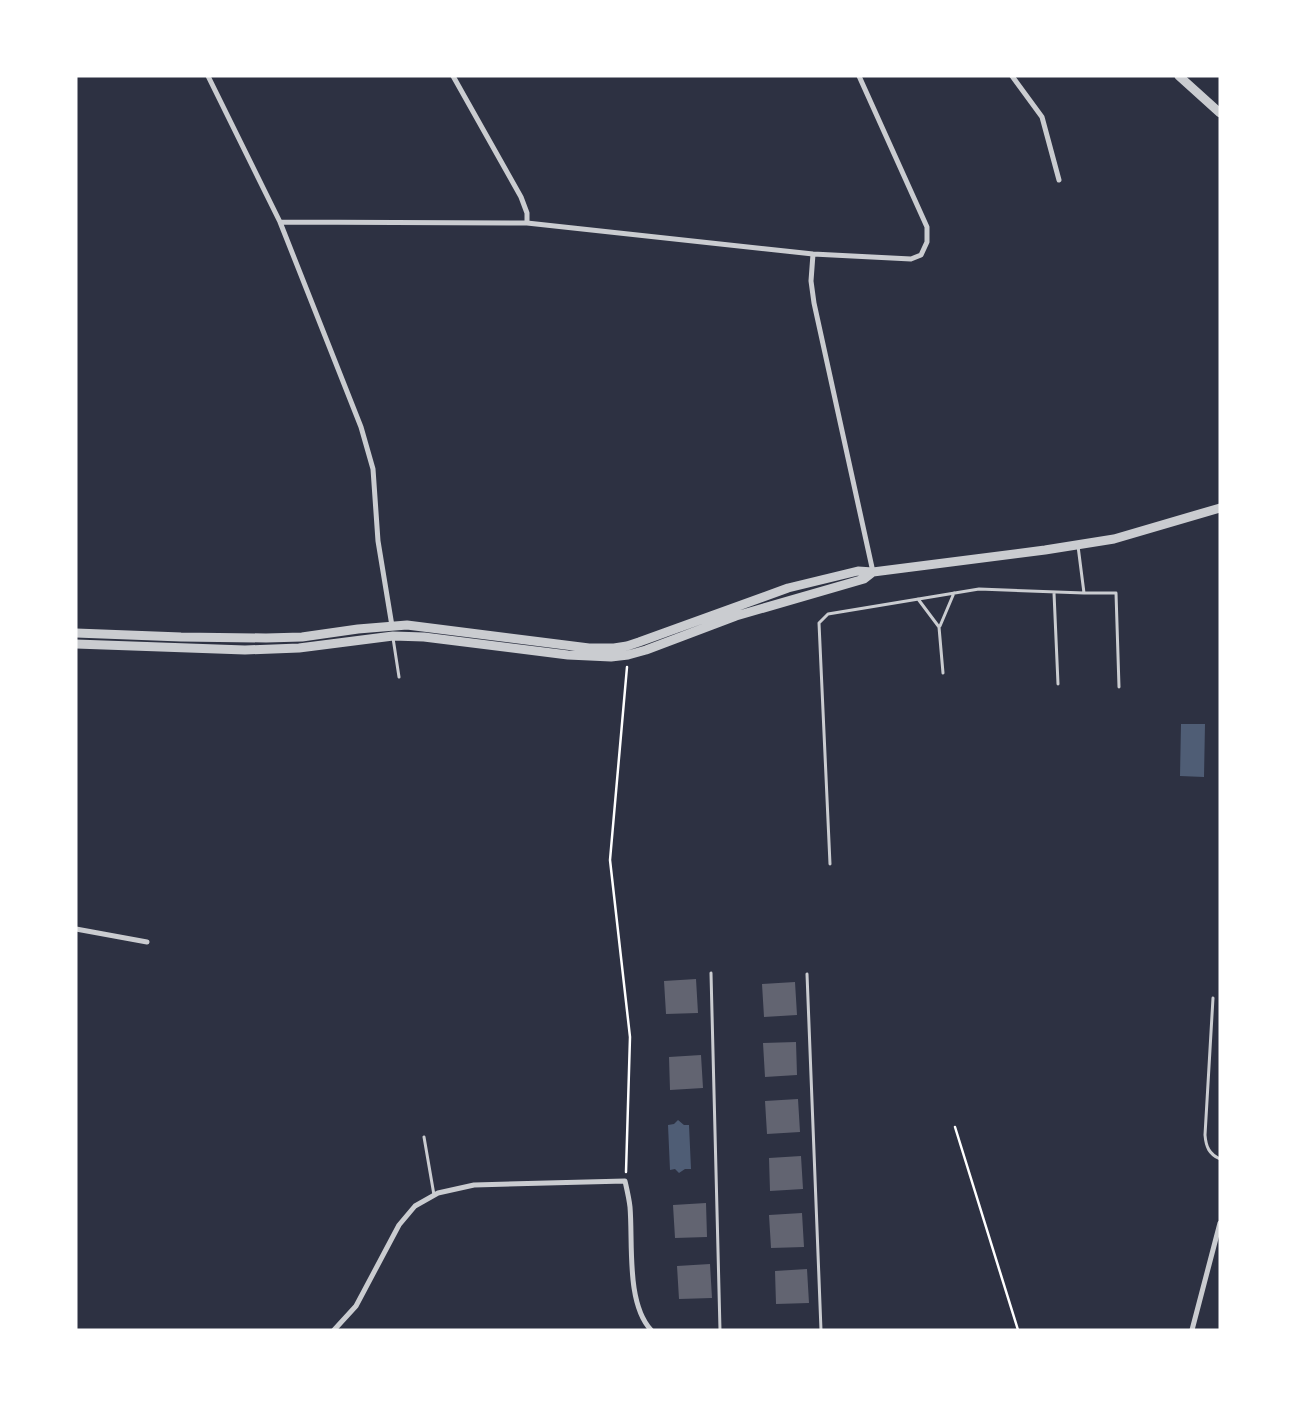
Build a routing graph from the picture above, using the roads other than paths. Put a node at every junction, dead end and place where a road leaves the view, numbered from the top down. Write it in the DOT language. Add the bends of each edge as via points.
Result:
graph roads {
  1 [pos="208,76"];
  2 [pos="453,76"];
  3 [pos="859,76"];
  4 [pos="1012,76"];
  5 [pos="1179,76"];
  6 [pos="1220,113"];
  7 [pos="1059,180"];
  8 [pos="280,222"];
  9 [pos="527,223"];
  10 [pos="812,254"];
  11 [pos="1220,508"];
  12 [pos="1078,545"];
  13 [pos="873,572"];
  14 [pos="1054,592"];
  15 [pos="954,593"];
  16 [pos="1084,593"];
  17 [pos="918,599"];
  18 [pos="392,626"];
  19 [pos="939,627"];
  20 [pos="76,633"];
  21 [pos="393,636"];
  22 [pos="76,644"];
  23 [pos="943,673"];
  24 [pos="399,677"];
  25 [pos="1058,684"];
  26 [pos="1119,687"];
  27 [pos="830,864"];
  28 [pos="76,929"];
  29 [pos="147,942"];
  30 [pos="711,973"];
  31 [pos="807,974"];
  32 [pos="1213,998"];
  33 [pos="424,1137"];
  34 [pos="1220,1159"];
  35 [pos="434,1195"];
  36 [pos="1220,1223"];
  37 [pos="334,1330"];
  38 [pos="652,1330"];
  39 [pos="720,1330"];
  40 [pos="821,1330"];
  41 [pos="1192,1330"];
  1 -- 8 [label="street"];
  2 -- 9 [label="street" via="521,197 528,212"];
  3 -- 10 [label="street" via="927,227 927,242 920,255 911,259"];
  4 -- 7 [label="street" via="1042,118"];
  5 -- 6 [label="street"];
  8 -- 9 [label="street"];
  8 -- 18 [label="street" via="364,436 373,469 378,541"];
  9 -- 10 [label="street"];
  10 -- 13 [label="street" via="814,303"];
  11 -- 12 [label="street" via="1114,540"];
  12 -- 13 [label="street"];
  12 -- 16 [label="lane"];
  13 -- 18 [label="street" via="858,570 788,588 620,647 589,648 424,626"];
  13 -- 21 [label="street" via="864,579 736,616 628,655 568,655"];
  14 -- 15 [label="lane" via="979,589"];
  14 -- 16 [label="lane"];
  14 -- 25 [label="lane"];
  15 -- 17 [label="lane"];
  15 -- 19 [label="lane"];
  16 -- 26 [label="lane" via="1116,593"];
  17 -- 19 [label="lane"];
  17 -- 27 [label="lane" via="828,614 820,623"];
  18 -- 20 [label="street" via="266,638"];
  18 -- 21 [label="street"];
  19 -- 23 [label="lane"];
  21 -- 22 [label="street" via="299,648 245,650"];
  21 -- 24 [label="lane"];
  28 -- 29 [label="street"];
  30 -- 39 [label="lane"];
  31 -- 40 [label="lane"];
  32 -- 34 [label="lane" via="1205,1135 1206,1146 1213,1156"];
  33 -- 35 [label="lane"];
  35 -- 37 [label="street" via="415,1206 399,1225 356,1306"];
  35 -- 38 [label="street" via="474,1185 625,1181 630,1206 633,1285 640,1309"];
  36 -- 41 [label="street"];
}
